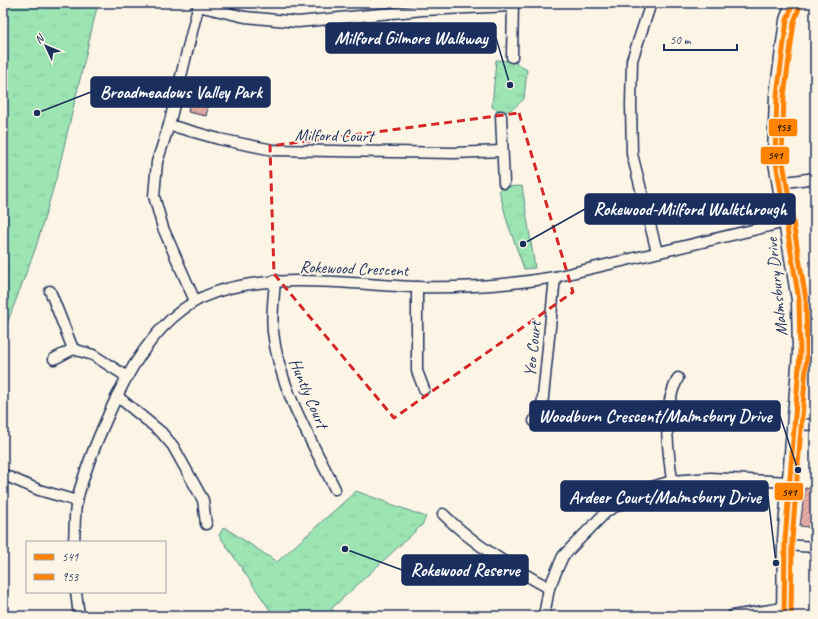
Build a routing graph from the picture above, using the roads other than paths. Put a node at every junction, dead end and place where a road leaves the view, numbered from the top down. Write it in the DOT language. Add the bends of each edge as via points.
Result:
graph roads {
  1 [pos="651,3"];
  2 [pos="793,3"];
  3 [pos="198,4"];
  4 [pos="513,4"];
  5 [pos="512,57"];
  6 [pos="501,116"];
  7 [pos="169,125"];
  8 [pos="502,151"];
  9 [pos="815,178"];
  10 [pos="504,183"];
  11 [pos="780,183"];
  12 [pos="786,222"];
  13 [pos="657,252"];
  14 [pos="555,277"];
  15 [pos="275,280"];
  16 [pos="417,286"];
  17 [pos="50,291"];
  18 [pos="195,301"];
  19 [pos="73,349"];
  20 [pos="54,359"];
  21 [pos="126,376"];
  22 [pos="678,378"];
  23 [pos="424,389"];
  24 [pos="117,396"];
  25 [pos="534,421"];
  26 [pos="794,424"];
  27 [pos="815,426"];
  28 [pos="4,475"];
  29 [pos="672,481"];
  30 [pos="790,482"];
  31 [pos="335,489"];
  32 [pos="77,501"];
  33 [pos="444,514"];
  34 [pos="206,524"];
  35 [pos="74,541"];
  36 [pos="785,545"];
  37 [pos="815,547"];
  38 [pos="549,588"];
  39 [pos="76,593"];
  40 [pos="784,612"];
  41 [pos="79,616"];
  42 [pos="544,616"];
  43 [pos="732,616"];
  1 -- 13 [label="street" via="632,60 630,105 632,154"];
  2 -- 11 [label="street, Malmsbury Drive" via="787,20 777,95 775,156"];
  3 -- 4 [label="street" via="245,17 298,22"];
  3 -- 7 [label="street"];
  4 -- 5 [label="street"];
  6 -- 8 [label="street"];
  7 -- 8 [label="street, Milford Court" via="273,150 454,153"];
  7 -- 18 [label="street" via="157,162 154,196 163,228"];
  8 -- 10 [label="street"];
  9 -- 11 [label="street"];
  11 -- 12 [label="street, Malmsbury Drive"];
  12 -- 13 [label="street, Rokewood Crescent"];
  12 -- 26 [label="street, Malmsbury Drive" via="799,300 800,354"];
  13 -- 14 [label="street, Rokewood Crescent"];
  14 -- 16 [label="street, Rokewood Crescent" via="474,287"];
  14 -- 25 [label="street, Yeo Court" via="542,407"];
  15 -- 16 [label="street, Rokewood Crescent"];
  15 -- 18 [label="street, Rokewood Crescent" via="234,288"];
  15 -- 31 [label="street, Huntly Court" via="272,330 282,380"];
  16 -- 23 [label="street" via="417,371"];
  17 -- 19 [label="street"];
  18 -- 21 [label="street, Rokewood Crescent" via="152,338"];
  19 -- 20 [label="street"];
  19 -- 21 [label="street" via="92,355"];
  21 -- 24 [label="street, Rokewood Crescent"];
  22 -- 29 [label="street" via="670,392 667,412"];
  24 -- 32 [label="street, Rokewood Crescent" via="97,437"];
  24 -- 34 [label="street" via="161,432 173,446 203,500"];
  26 -- 27 [label="street"];
  26 -- 30 [label="street, Malmsbury Drive"];
  28 -- 32 [label="street" via="39,490"];
  29 -- 30 [label="street" via="710,478"];
  29 -- 38 [label="street" via="655,486 607,511 563,556"];
  30 -- 36 [label="street, Malmsbury Drive"];
  32 -- 35 [label="street, Rokewood Crescent"];
  33 -- 38 [label="street" via="464,535"];
  36 -- 37 [label="street"];
  36 -- 40 [label="street, Malmsbury Drive"];
  38 -- 42 [label="street"];
  39 -- 41 [label="street"];
  40 -- 43 [label="street"];
}
